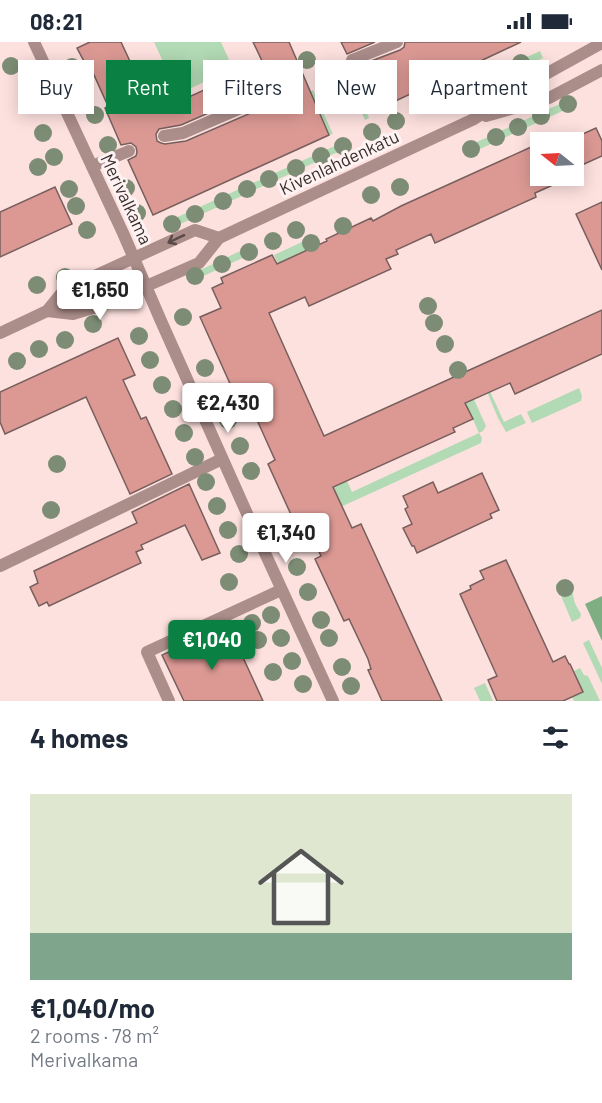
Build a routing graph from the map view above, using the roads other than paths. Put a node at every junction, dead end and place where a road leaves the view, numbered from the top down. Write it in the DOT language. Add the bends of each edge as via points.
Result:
graph roads {
  1 [pos="34,42"];
  2 [pos="397,42"];
  3 [pos="599,47"];
  4 [pos="352,60"];
  5 [pos="602,70"];
  6 [pos="227,114"];
  7 [pos="474,119"];
  8 [pos="164,136"];
  9 [pos="129,151"];
  10 [pos="92,166"];
  11 [pos="219,238"];
  12 [pos="134,258"];
  13 [pos="146,286"];
  14 [pos="47,311"];
  15 [pos="0,333"];
  16 [pos="222,459"];
  17 [pos="0,566"];
  18 [pos="281,590"];
  19 [pos="169,701"];
  20 [pos="333,701"];
  1 -- 10 [label="street, Merivalkama"];
  2 -- 4 [label="street"];
  3 -- 7 [label="street, Kivenlahdenkatu" via="544,75"];
  5 -- 7 [label="street, Kivenlahdenkatu" via="549,98"];
  6 -- 8 [label="street" via="183,133"];
  7 -- 11 [label="street, Kivenlahdenkatu"];
  9 -- 10 [label="street"];
  10 -- 12 [label="street, Merivalkama"];
  11 -- 12 [label="street, Kivenlahdenkatu, one-way" via="195,230"];
  11 -- 13 [label="street, Kivenlahdenkatu" via="200,263"];
  12 -- 13 [label="street, Merivalkama"];
  12 -- 14 [label="street, Kivenlahdenkatu" via="64,290"];
  13 -- 14 [label="street, Kivenlahdenkatu" via="73,314"];
  13 -- 16 [label="street, Merivalkama"];
  14 -- 15 [label="street, Kivenlahdenkatu"];
  16 -- 17 [label="street"];
  16 -- 18 [label="street, Merivalkama"];
  18 -- 19 [label="street" via="147,652"];
  18 -- 20 [label="street, Merivalkama"];
}
